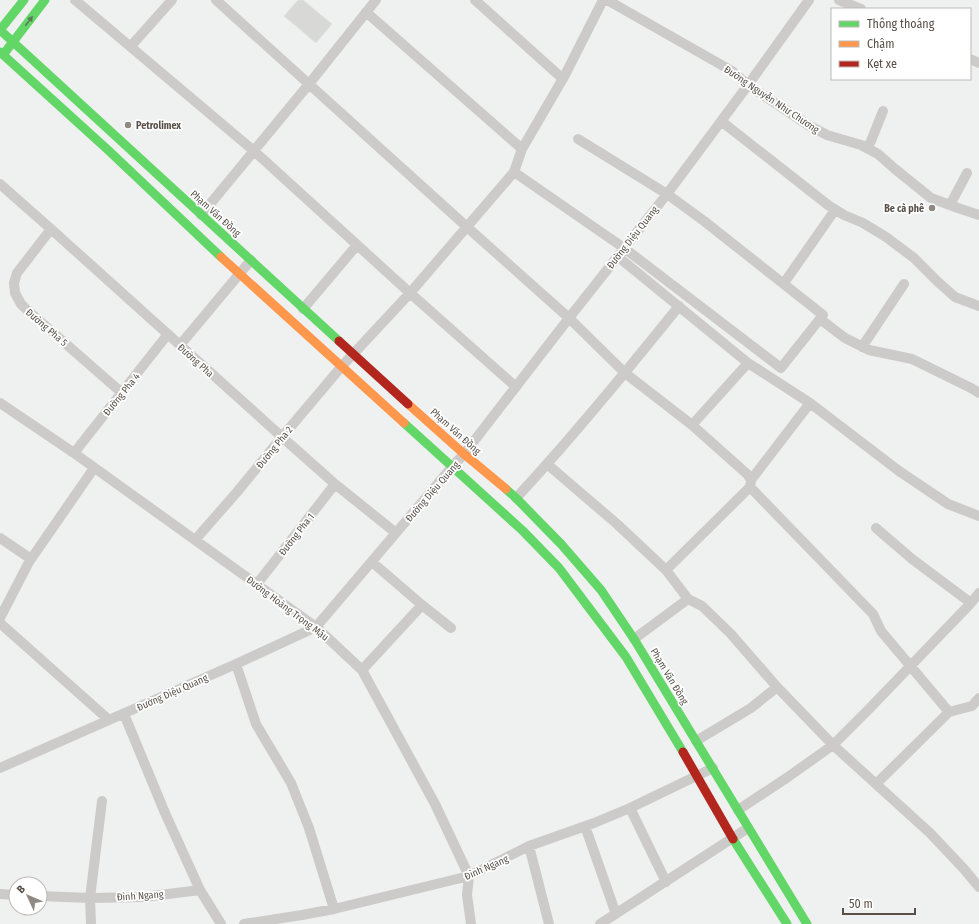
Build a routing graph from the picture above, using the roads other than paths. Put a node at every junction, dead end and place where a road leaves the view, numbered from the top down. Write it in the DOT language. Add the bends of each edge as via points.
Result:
graph roads {
  1 [pos="24,0"];
  2 [pos="45,0"];
  3 [pos="76,0"];
  4 [pos="172,0"];
  5 [pos="216,0"];
  6 [pos="376,0"];
  7 [pos="475,0"];
  8 [pos="603,0"];
  9 [pos="607,0"];
  10 [pos="809,0"];
  11 [pos="839,0"];
  12 [pos="859,8"];
  13 [pos="366,12"];
  14 [pos="0,30"];
  15 [pos="14,42"];
  16 [pos="131,46"];
  17 [pos="1,54"];
  18 [pos="563,79"];
  19 [pos="309,84"];
  20 [pos="748,85"];
  21 [pos="883,111"];
  22 [pos="721,121"];
  23 [pos="578,139"];
  24 [pos="867,148"];
  25 [pos="522,149"];
  26 [pos="254,151"];
  27 [pos="514,172"];
  28 [pos="967,173"];
  29 [pos="0,184"];
  30 [pos="666,194"];
  31 [pos="950,205"];
  32 [pos="835,210"];
  33 [pos="202,215"];
  34 [pos="979,215"];
  35 [pos="467,227"];
  36 [pos="51,228"];
  37 [pos="357,245"];
  38 [pos="624,248"];
  39 [pos="617,256"];
  40 [pos="251,260"];
  41 [pos="240,273"];
  42 [pos="784,283"];
  43 [pos="904,284"];
  44 [pos="410,293"];
  45 [pos="679,306"];
  46 [pos="979,306"];
  47 [pos="303,309"];
  48 [pos="568,318"];
  49 [pos="820,319"];
  50 [pos="168,334"];
  51 [pos="180,345"];
  52 [pos="862,347"];
  53 [pos="354,354"];
  54 [pos="748,363"];
  55 [pos="342,366"];
  56 [pos="625,373"];
  57 [pos="516,386"];
  58 [pos="122,393"];
  59 [pos="979,393"];
  60 [pos="0,403"];
  61 [pos="810,403"];
  62 [pos="692,425"];
  63 [pos="282,437"];
  64 [pos="74,453"];
  65 [pos="464,454"];
  66 [pos="547,464"];
  67 [pos="452,467"];
  68 [pos="94,468"];
  69 [pos="750,483"];
  70 [pos="335,484"];
  71 [pos="516,498"];
  72 [pos="979,516"];
  73 [pos="876,528"];
  74 [pos="396,533"];
  75 [pos="0,538"];
  76 [pos="195,540"];
  77 [pos="31,559"];
  78 [pos="372,562"];
  79 [pos="666,570"];
  80 [pos="257,584"];
  81 [pos="979,593"];
  82 [pos="688,599"];
  83 [pos="971,603"];
  84 [pos="422,605"];
  85 [pos="0,618"];
  86 [pos="0,623"];
  87 [pos="316,627"];
  88 [pos="451,628"];
  89 [pos="634,639"];
  90 [pos="236,664"];
  91 [pos="910,666"];
  92 [pos="362,670"];
  93 [pos="777,687"];
  94 [pos="979,698"];
  95 [pos="976,710"];
  96 [pos="949,712"];
  97 [pos="124,714"];
  98 [pos="109,720"];
  99 [pos="696,742"];
  100 [pos="833,745"];
  101 [pos="0,768"];
  102 [pos="714,768"];
  103 [pos="697,776"];
  104 [pos="876,784"];
  105 [pos="102,801"];
  106 [pos="630,808"];
  107 [pos="738,810"];
  108 [pos="585,826"];
  109 [pos="748,828"];
  110 [pos="732,839"];
  111 [pos="529,846"];
  112 [pos="469,876"];
  113 [pos="666,882"];
  114 [pos="979,887"];
  115 [pos="200,890"];
  116 [pos="48,896"];
  117 [pos="90,898"];
  118 [pos="334,909"];
  119 [pos="616,914"];
  120 [pos="304,920"];
  121 [pos="91,924"];
  122 [pos="221,924"];
  123 [pos="244,924"];
  124 [pos="471,924"];
  125 [pos="549,924"];
  126 [pos="600,924"];
  127 [pos="787,924"];
  128 [pos="807,924"];
  1 -- 14 [label="main road"];
  15 -- 2 [label="main road, one-way"];
  3 -- 16 [label="street"];
  4 -- 16 [label="street"];
  5 -- 19 [label="street"];
  6 -- 13 [label="street"];
  7 -- 18 [label="street"];
  8 -- 18 [label="street"];
  9 -- 20 [label="street, Đường Nguyễn Như Chương" via="732,71"];
  10 -- 20 [label="street, Đường Diệu Quang"];
  11 -- 12 [label="street"];
  13 -- 19 [label="street"];
  13 -- 25 [label="street"];
  14 -- 15 [label="main road, Phạm Văn Đồng"];
  15 -- 17 [label="main road"];
  15 -- 33 [label="main road, Phạm Văn Đồng"];
  16 -- 26 [label="street"];
  17 -- 41 [label="main road"];
  18 -- 25 [label="street"];
  19 -- 26 [label="street"];
  19 -- 35 [label="street"];
  20 -- 22 [label="street, Đường Diệu Quang"];
  20 -- 24 [label="street, Đường Nguyễn Như Chương" via="808,125 827,135"];
  21 -- 24 [label="street"];
  22 -- 30 [label="street, Đường Diệu Quang"];
  22 -- 32 [label="street"];
  23 -- 30 [label="street"];
  24 -- 31 [label="street, Đường Nguyễn Như Chương" via="878,154 931,198"];
  25 -- 27 [label="street"];
  26 -- 33 [label="street"];
  26 -- 37 [label="street"];
  27 -- 35 [label="street, Đường Pha 2"];
  27 -- 38 [label="street"];
  28 -- 31 [label="street"];
  29 -- 36 [label="street, Đường Pha"];
  30 -- 38 [label="street, Đường Diệu Quang"];
  30 -- 42 [label="street"];
  31 -- 34 [label="street, Đường Nguyễn Như Chương"];
  32 -- 42 [label="street"];
  32 -- 46 [label="street" via="886,237 914,258 955,297"];
  33 -- 40 [label="main road, Phạm Văn Đồng"];
  35 -- 44 [label="street, Đường Pha 2"];
  35 -- 48 [label="street"];
  36 -- 50 [label="street, Đường Pha"];
  36 -- 58 [label="street, Đường Pha 5" via="17,273 15,293 26,309"];
  37 -- 44 [label="street"];
  37 -- 47 [label="street"];
  38 -- 39 [label="street, Đường Diệu Quang"];
  38 -- 49 [label="street" via="781,368"];
  39 -- 45 [label="street"];
  39 -- 48 [label="street, Đường Diệu Quang"];
  40 -- 41 [label="street"];
  40 -- 47 [label="main road, Phạm Văn Đồng"];
  41 -- 51 [label="street"];
  41 -- 55 [label="main road"];
  42 -- 49 [label="street" via="823,315"];
  43 -- 52 [label="street"];
  44 -- 53 [label="street, Đường Pha 2"];
  44 -- 57 [label="street"];
  45 -- 54 [label="street"];
  45 -- 56 [label="street"];
  47 -- 53 [label="main road, Phạm Văn Đồng"];
  48 -- 56 [label="street"];
  48 -- 57 [label="street, Đường Diệu Quang"];
  49 -- 52 [label="street"];
  50 -- 51 [label="street, Đường Pha"];
  50 -- 58 [label="street, Đường Pha 4"];
  51 -- 63 [label="street, Đường Pha"];
  52 -- 59 [label="street" via="912,359"];
  53 -- 55 [label="street, Đường Pha 2"];
  53 -- 65 [label="main road, Phạm Văn Đồng"];
  54 -- 61 [label="street"];
  54 -- 62 [label="street"];
  55 -- 63 [label="street, Đường Pha 2"];
  55 -- 67 [label="main road"];
  56 -- 62 [label="street"];
  56 -- 66 [label="street"];
  57 -- 65 [label="street, Đường Diệu Quang"];
  58 -- 64 [label="street, Đường Pha 4"];
  60 -- 64 [label="street, Đường Hoàng Trọng Mậu"];
  61 -- 69 [label="street"];
  61 -- 72 [label="street" via="899,471 948,504"];
  62 -- 69 [label="street" via="748,474"];
  63 -- 70 [label="street, Đường Pha"];
  63 -- 76 [label="street, Đường Pha 2"];
  64 -- 68 [label="street, Đường Hoàng Trọng Mậu"];
  65 -- 67 [label="street, Đường Diệu Quang"];
  65 -- 71 [label="main road, Phạm Văn Đồng"];
  66 -- 71 [label="street"];
  66 -- 79 [label="street"];
  67 -- 74 [label="street, Đường Diệu Quang"];
  67 -- 103 [label="main road" via="560,568 626,657"];
  68 -- 76 [label="street, Đường Hoàng Trọng Mậu"];
  68 -- 77 [label="street"];
  69 -- 79 [label="street"];
  69 -- 91 [label="street" via="873,614 880,631"];
  70 -- 74 [label="street, Đường Pha"];
  70 -- 80 [label="street, Đường Pha 1"];
  71 -- 89 [label="main road, Phạm Văn Đồng" via="602,590"];
  73 -- 83 [label="street" via="912,559"];
  74 -- 78 [label="street, Đường Diệu Quang"];
  75 -- 77 [label="street"];
  76 -- 80 [label="street, Đường Hoàng Trọng Mậu"];
  77 -- 85 [label="street"];
  78 -- 84 [label="street"];
  78 -- 87 [label="street, Đường Diệu Quang"];
  79 -- 82 [label="street"];
  80 -- 87 [label="street, Đường Hoàng Trọng Mậu"];
  81 -- 83 [label="street"];
  82 -- 89 [label="street"];
  82 -- 93 [label="street" via="702,606 731,634"];
  83 -- 91 [label="street"];
  84 -- 88 [label="street"];
  84 -- 92 [label="street"];
  86 -- 98 [label="street"];
  87 -- 90 [label="street, Đường Diệu Quang"];
  87 -- 92 [label="street, Đường Hoàng Trọng Mậu"];
  89 -- 99 [label="main road, Phạm Văn Đồng"];
  90 -- 97 [label="street, Đường Diệu Quang"];
  90 -- 118 [label="street" via="256,724 291,783 309,828"];
  91 -- 96 [label="street"];
  91 -- 100 [label="street"];
  92 -- 112 [label="street, Đường Hoàng Trọng Mậu" via="435,804"];
  93 -- 99 [label="street" via="751,708"];
  93 -- 100 [label="street"];
  94 -- 95 [label="street"];
  95 -- 96 [label="street"];
  96 -- 104 [label="street"];
  97 -- 98 [label="street, Đường Diệu Quang"];
  97 -- 115 [label="street"];
  98 -- 101 [label="street, Đường Diệu Quang"];
  99 -- 102 [label="main road, Phạm Văn Đồng"];
  100 -- 104 [label="street"];
  100 -- 107 [label="street"];
  102 -- 103 [label="street, Đình Ngang"];
  102 -- 107 [label="main road, Phạm Văn Đồng"];
  103 -- 106 [label="street, Đình Ngang"];
  103 -- 110 [label="main road"];
  104 -- 114 [label="street" via="930,834"];
  105 -- 117 [label="street"];
  106 -- 108 [label="street, Đình Ngang"];
  106 -- 113 [label="street"];
  107 -- 109 [label="main road, Phạm Văn Đồng"];
  108 -- 111 [label="street, Đình Ngang"];
  108 -- 119 [label="street"];
  109 -- 110 [label="street"];
  109 -- 128 [label="main road, Phạm Văn Đồng"];
  110 -- 113 [label="street"];
  110 -- 127 [label="main road"];
  111 -- 112 [label="street, Đình Ngang"];
  111 -- 125 [label="street"];
  112 -- 118 [label="street, Đình Ngang"];
  112 -- 124 [label="street" via="467,895"];
  113 -- 119 [label="street"];
  115 -- 117 [label="street, Đình Ngang" via="144,897"];
  115 -- 122 [label="street"];
  116 -- 117 [label="street, Đình Ngang"];
  117 -- 121 [label="street"];
  118 -- 120 [label="street, Đình Ngang"];
  119 -- 126 [label="street"];
  120 -- 123 [label="street, Đình Ngang"];
}
